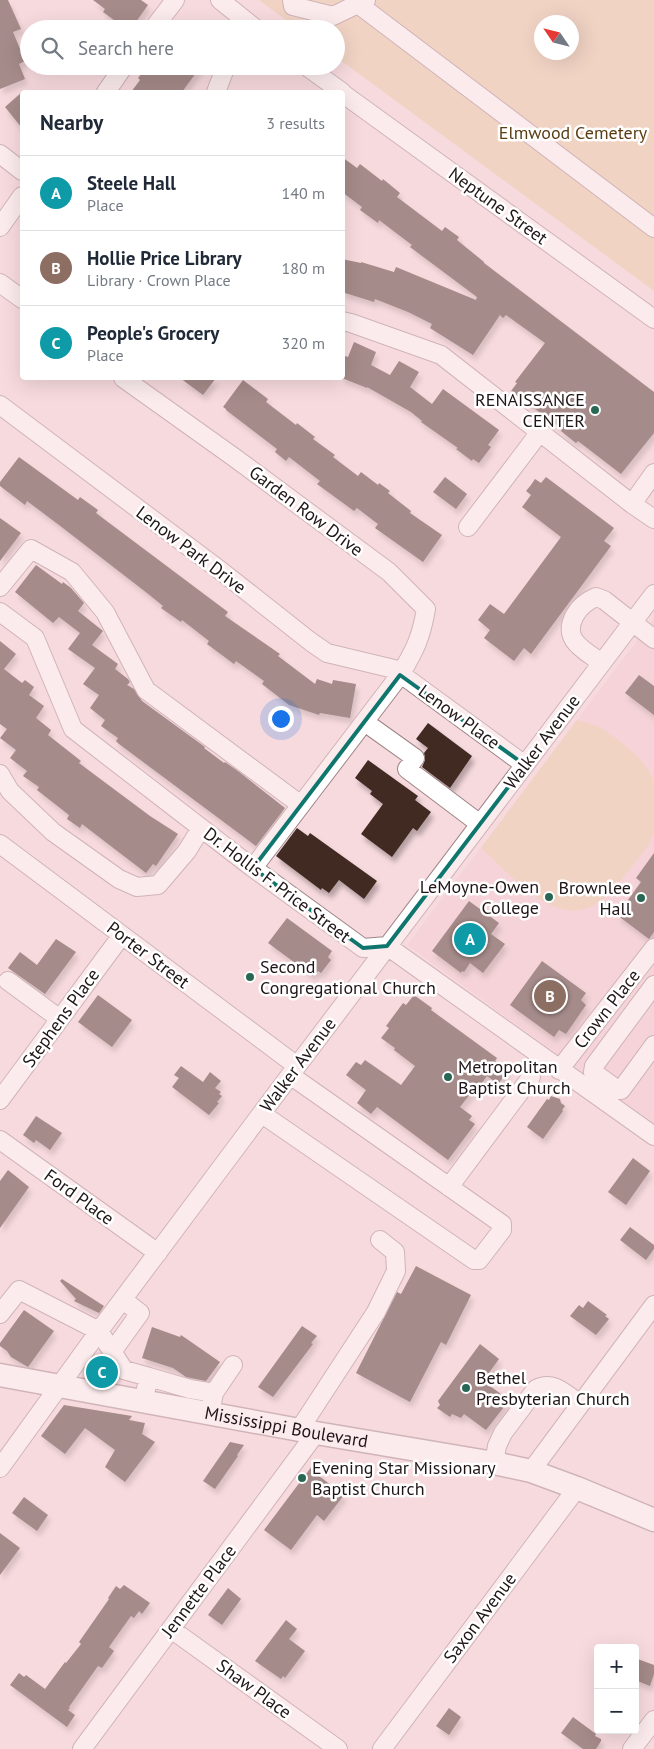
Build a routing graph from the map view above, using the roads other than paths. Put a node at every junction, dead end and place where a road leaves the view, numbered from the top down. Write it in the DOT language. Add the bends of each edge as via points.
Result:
graph roads {
  1 [pos="175,0"];
  2 [pos="220,0"];
  3 [pos="362,2"];
  4 [pos="303,3"];
  5 [pos="160,20"];
  6 [pos="243,20"];
  7 [pos="118,75"];
  8 [pos="223,75"];
  9 [pos="318,85"];
  10 [pos="107,90"];
  11 [pos="217,90"];
  12 [pos="333,90"];
  13 [pos="345,95"];
  14 [pos="0,154"];
  15 [pos="20,169"];
  16 [pos="20,199"];
  17 [pos="0,227"];
  18 [pos="654,228"];
  19 [pos="0,283"];
  20 [pos="20,298"];
  21 [pos="654,319"];
  22 [pos="345,321"];
  23 [pos="132,380"];
  24 [pos="0,407"];
  25 [pos="540,432"];
  26 [pos="654,473"];
  27 [pos="632,504"];
  28 [pos="654,519"];
  29 [pos="468,527"];
  30 [pos="0,587"];
  31 [pos="654,594"];
  32 [pos="0,612"];
  33 [pos="634,622"];
  34 [pos="654,639"];
  35 [pos="602,663"];
  36 [pos="397,672"];
  37 [pos="373,728"];
  38 [pos="525,765"];
  39 [pos="0,774"];
  40 [pos="301,805"];
  41 [pos="480,824"];
  42 [pos="201,828"];
  43 [pos="0,844"];
  44 [pos="253,868"];
  45 [pos="122,935"];
  46 [pos="387,946"];
  47 [pos="654,948"];
  48 [pos="8,981"];
  49 [pos="654,985"];
  50 [pos="60,1019"];
  51 [pos="654,1045"];
  52 [pos="559,1070"];
  53 [pos="293,1071"];
  54 [pos="531,1077"];
  55 [pos="0,1100"];
  56 [pos="262,1114"];
  57 [pos="654,1136"];
  58 [pos="0,1140"];
  59 [pos="450,1187"];
  60 [pos="380,1240"];
  61 [pos="158,1253"];
  62 [pos="123,1300"];
  63 [pos="654,1305"];
  64 [pos="0,1314"];
  65 [pos="99,1331"];
  66 [pos="112,1352"];
  67 [pos="233,1365"];
  68 [pos="0,1375"];
  69 [pos="149,1377"];
  70 [pos="59,1387"];
  71 [pos="143,1401"];
  72 [pos="212,1403"];
  73 [pos="580,1404"];
  74 [pos="308,1432"];
  75 [pos="494,1463"];
  76 [pos="0,1468"];
  77 [pos="531,1471"];
  78 [pos="578,1488"];
  79 [pos="654,1520"];
  80 [pos="171,1629"];
  81 [pos="654,1720"];
  82 [pos="82,1749"];
  83 [pos="338,1749"];
  84 [pos="382,1749"];
  85 [pos="632,1749"];
  1 -- 5 [label="street"];
  2 -- 6 [label="street"];
  3 -- 4 [label="street" via="332,16"];
  3 -- 18 [label="street"];
  7 -- 10 [label="street"];
  8 -- 11 [label="street"];
  9 -- 12 [label="street, Neptune Street"];
  13 -- 21 [label="street, Neptune Street"];
  14 -- 15 [label="street"];
  16 -- 17 [label="street"];
  19 -- 20 [label="street"];
  22 -- 25 [label="street" via="441,355"];
  23 -- 36 [label="street, Garden Row Drive" via="382,566 413,594 426,609 423,627 417,647"];
  24 -- 36 [label="street, Lenow Park Drive" via="327,653"];
  25 -- 27 [label="street"];
  25 -- 29 [label="street"];
  26 -- 27 [label="street"];
  27 -- 28 [label="street"];
  30 -- 40 [label="street" via="32,549 72,572 104,612 146,690"];
  31 -- 33 [label="street, Walker Avenue"];
  32 -- 42 [label="street, Dr. Hollis F. Price Street" via="35,638 73,729"];
  33 -- 34 [label="street"];
  33 -- 35 [label="street, Walker Avenue"];
  33 -- 35 [label="street" via="596,597 579,609 570,624 570,634"];
  35 -- 38 [label="street, Walker Avenue"];
  36 -- 38 [label="street, Lenow Place"];
  36 -- 40 [label="street"];
  37 -- 41 [label="street" via="415,758 407,769"];
  38 -- 41 [label="street, Walker Avenue"];
  39 -- 42 [label="street" via="10,792 53,832 119,879 137,887 158,885 187,851"];
  40 -- 44 [label="street"];
  41 -- 46 [label="street, Walker Avenue"];
  42 -- 44 [label="street, Dr. Hollis F. Price Street"];
  43 -- 45 [label="street, Porter Street"];
  44 -- 46 [label="street, Dr. Hollis F. Price Street" via="362,948"];
  45 -- 50 [label="street, Stephens Place"];
  45 -- 53 [label="street, Porter Street"];
  46 -- 52 [label="street"];
  46 -- 53 [label="street, Walker Avenue"];
  47 -- 52 [label="street, Crown Place"];
  48 -- 50 [label="street"];
  49 -- 51 [label="street" via="594,1066 593,1072 622,1090"];
  50 -- 55 [label="street, Stephens Place"];
  52 -- 57 [label="street"];
  53 -- 56 [label="street, Walker Avenue"];
  53 -- 59 [label="street, Porter Street"];
  54 -- 59 [label="street"];
  56 -- 59 [label="street, Porter Street" via="474,1260 479,1260 502,1230 502,1224"];
  56 -- 61 [label="street, Walker Avenue"];
  58 -- 61 [label="street, Ford Place"];
  60 -- 74 [label="street, Jennette Place" via="395,1252 396,1271"];
  61 -- 62 [label="street, Walker Avenue"];
  62 -- 65 [label="street, Walker Avenue"];
  62 -- 66 [label="street" via="140,1313"];
  63 -- 73 [label="street"];
  64 -- 65 [label="street" via="19,1290"];
  65 -- 66 [label="street"];
  65 -- 70 [label="street, Walker Avenue"];
  66 -- 69 [label="street" via="124,1370"];
  67 -- 72 [label="street"];
  68 -- 70 [label="main road, Mississippi Boulevard"];
  69 -- 71 [label="street"];
  69 -- 72 [label="street" via="190,1388"];
  70 -- 71 [label="main road, Mississippi Boulevard"];
  70 -- 76 [label="street, Walker Avenue"];
  71 -- 72 [label="main road, Mississippi Boulevard"];
  72 -- 74 [label="main road, Mississippi Boulevard"];
  73 -- 75 [label="street" via="553,1386 544,1385 536,1389 503,1433"];
  73 -- 77 [label="street"];
  74 -- 75 [label="main road, Mississippi Boulevard"];
  74 -- 80 [label="street, Jennette Place"];
  75 -- 77 [label="main road, Mississippi Boulevard"];
  77 -- 78 [label="main road, Mississippi Boulevard"];
  78 -- 79 [label="main road, Mississippi Boulevard"];
  78 -- 84 [label="street, Saxon Avenue"];
  80 -- 82 [label="street, Jennette Place"];
  80 -- 83 [label="street, Shaw Place"];
  81 -- 85 [label="street"];
}
